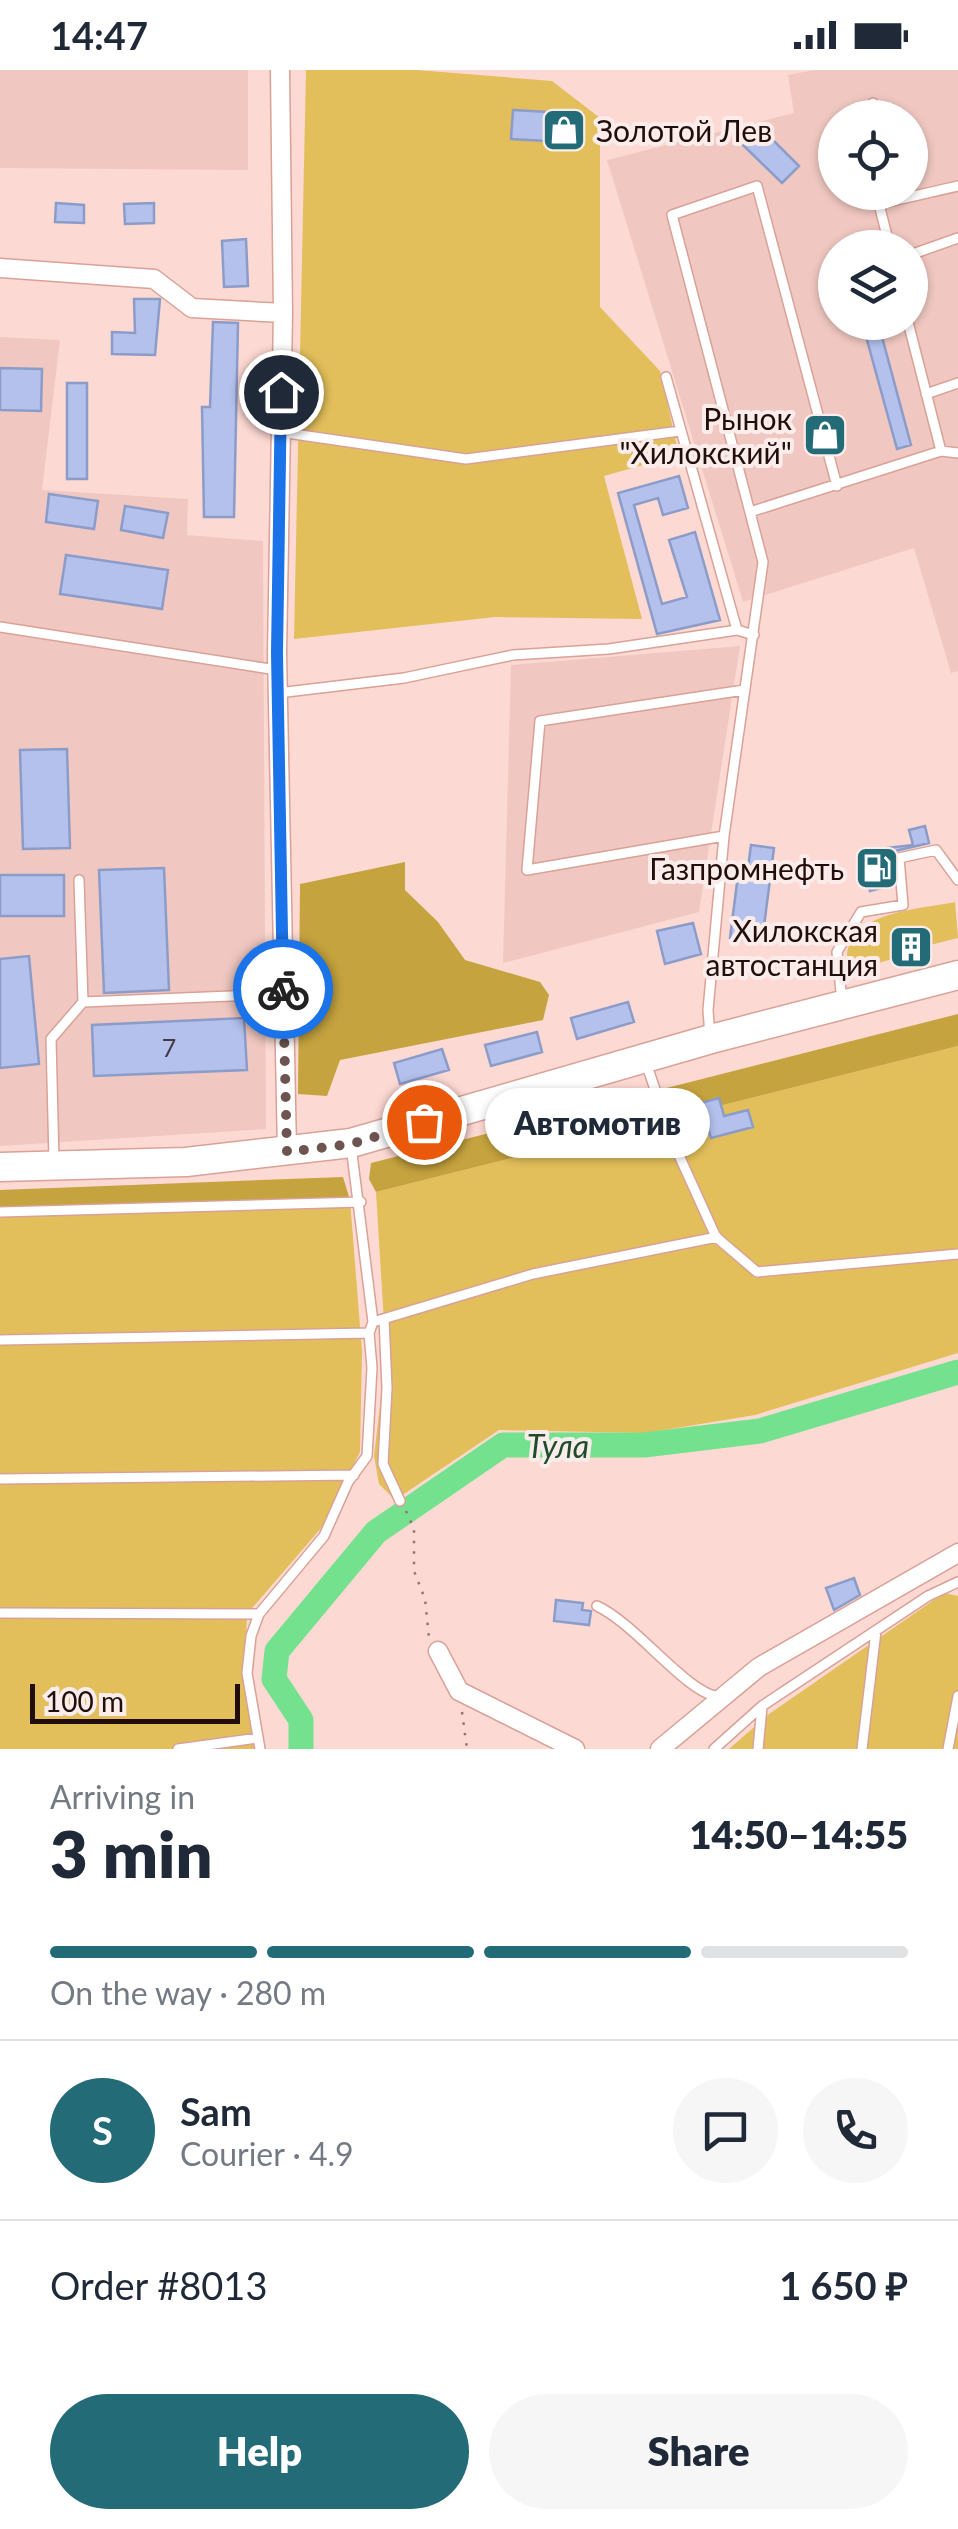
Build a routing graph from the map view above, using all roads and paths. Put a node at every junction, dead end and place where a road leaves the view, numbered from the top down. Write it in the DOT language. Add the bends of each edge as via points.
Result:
graph roads {
  1 [pos="280,70"];
  2 [pos="958,186"];
  3 [pos="928,193"];
  4 [pos="958,238"];
  5 [pos="928,249"];
  6 [pos="0,268"];
  7 [pos="283,313"];
  8 [pos="912,340"];
  9 [pos="666,377"];
  10 [pos="958,383"];
  11 [pos="926,394"];
  12 [pos="680,430"];
  13 [pos="280,432"];
  14 [pos="941,452"];
  15 [pos="958,453"];
  16 [pos="837,486"];
  17 [pos="750,512"];
  18 [pos="0,627"];
  19 [pos="737,630"];
  20 [pos="754,635"];
  21 [pos="277,670"];
  22 [pos="744,690"];
  23 [pos="278,692"];
  24 [pos="724,836"];
  25 [pos="79,880"];
  26 [pos="958,880"];
  27 [pos="958,975"];
  28 [pos="283,994"];
  29 [pos="84,1002"];
  30 [pos="842,1004"];
  31 [pos="710,1039"];
  32 [pos="644,1058"];
  33 [pos="351,1144"];
  34 [pos="287,1152"];
  35 [pos="54,1165"];
  36 [pos="0,1166"];
  37 [pos="361,1202"];
  38 [pos="0,1212"];
  39 [pos="716,1237"];
  40 [pos="958,1254"];
  41 [pos="379,1321"];
  42 [pos="368,1333"];
  43 [pos="0,1340"];
  44 [pos="354,1474"];
  45 [pos="0,1479"];
  46 [pos="400,1501"];
  47 [pos="411,1521"];
  48 [pos="958,1553"];
  49 [pos="958,1582"];
  50 [pos="597,1606"];
  51 [pos="0,1613"];
  52 [pos="259,1614"];
  53 [pos="876,1632"];
  54 [pos="438,1652"];
  55 [pos="466,1694"];
  56 [pos="958,1696"];
  57 [pos="723,1698"];
  58 [pos="762,1706"];
  59 [pos="259,1744"];
  60 [pos="178,1749"];
  61 [pos="467,1749"];
  62 [pos="575,1749"];
  63 [pos="660,1749"];
  64 [pos="714,1749"];
  65 [pos="758,1749"];
  66 [pos="862,1749"];
  67 [pos="948,1749"];
  1 -- 7 [label="street"];
  2 -- 3 [label="lane"];
  4 -- 5 [label="lane"];
  6 -- 7 [label="street" via="154,279 192,308"];
  7 -- 13 [label="street"];
  8 -- 11 [label="lane"];
  9 -- 12 [label="lane"];
  10 -- 11 [label="lane"];
  11 -- 14 [label="lane"];
  12 -- 13 [label="lane" via="466,460"];
  12 -- 19 [label="lane"];
  13 -- 21 [label="street"];
  14 -- 15 [label="lane"];
  14 -- 16 [label="lane"];
  16 -- 17 [label="lane"];
  16 -- 17 [label="lane" via="757,186 672,215"];
  17 -- 20 [label="lane" via="763,562"];
  18 -- 21 [label="lane"];
  19 -- 20 [label="lane"];
  19 -- 23 [label="lane"];
  20 -- 22 [label="lane"];
  21 -- 23 [label="street"];
  22 -- 24 [label="lane"];
  22 -- 24 [label="lane" via="540,721 527,870"];
  23 -- 28 [label="street"];
  24 -- 31 [label="lane"];
  25 -- 29 [label="lane"];
  26 -- 30 [label="lane" via="936,850 898,858 903,905 861,912 837,952"];
  27 -- 30 [label="highway"];
  28 -- 29 [label="lane"];
  28 -- 34 [label="street"];
  29 -- 35 [label="lane" via="50,1039"];
  30 -- 31 [label="highway"];
  31 -- 32 [label="highway"];
  32 -- 33 [label="highway"];
  32 -- 39 [label="lane" via="672,1142"];
  33 -- 34 [label="highway"];
  33 -- 37 [label="lane"];
  34 -- 35 [label="highway"];
  35 -- 36 [label="highway"];
  37 -- 38 [label="lane"];
  37 -- 41 [label="lane"];
  39 -- 40 [label="lane" via="757,1272"];
  39 -- 41 [label="lane" via="533,1274"];
  41 -- 42 [label="lane"];
  41 -- 46 [label="lane" via="387,1388 383,1464"];
  42 -- 43 [label="lane"];
  42 -- 44 [label="lane" via="367,1456"];
  44 -- 45 [label="lane"];
  44 -- 52 [label="lane" via="324,1536"];
  47 -- 54 [label="path" via="425,1631"];
  48 -- 57 [label="street" via="760,1667"];
  49 -- 53 [label="lane"];
  50 -- 57 [label="lane" via="632,1625 688,1682"];
  51 -- 52 [label="lane"];
  52 -- 59 [label="lane" via="248,1674"];
  53 -- 58 [label="lane"];
  53 -- 66 [label="lane"];
  54 -- 55 [label="street"];
  55 -- 61 [label="path" via="461,1718"];
  55 -- 62 [label="street"];
  56 -- 67 [label="lane"];
  57 -- 63 [label="street"];
  58 -- 64 [label="lane"];
  58 -- 65 [label="lane"];
  59 -- 60 [label="lane"];
}
